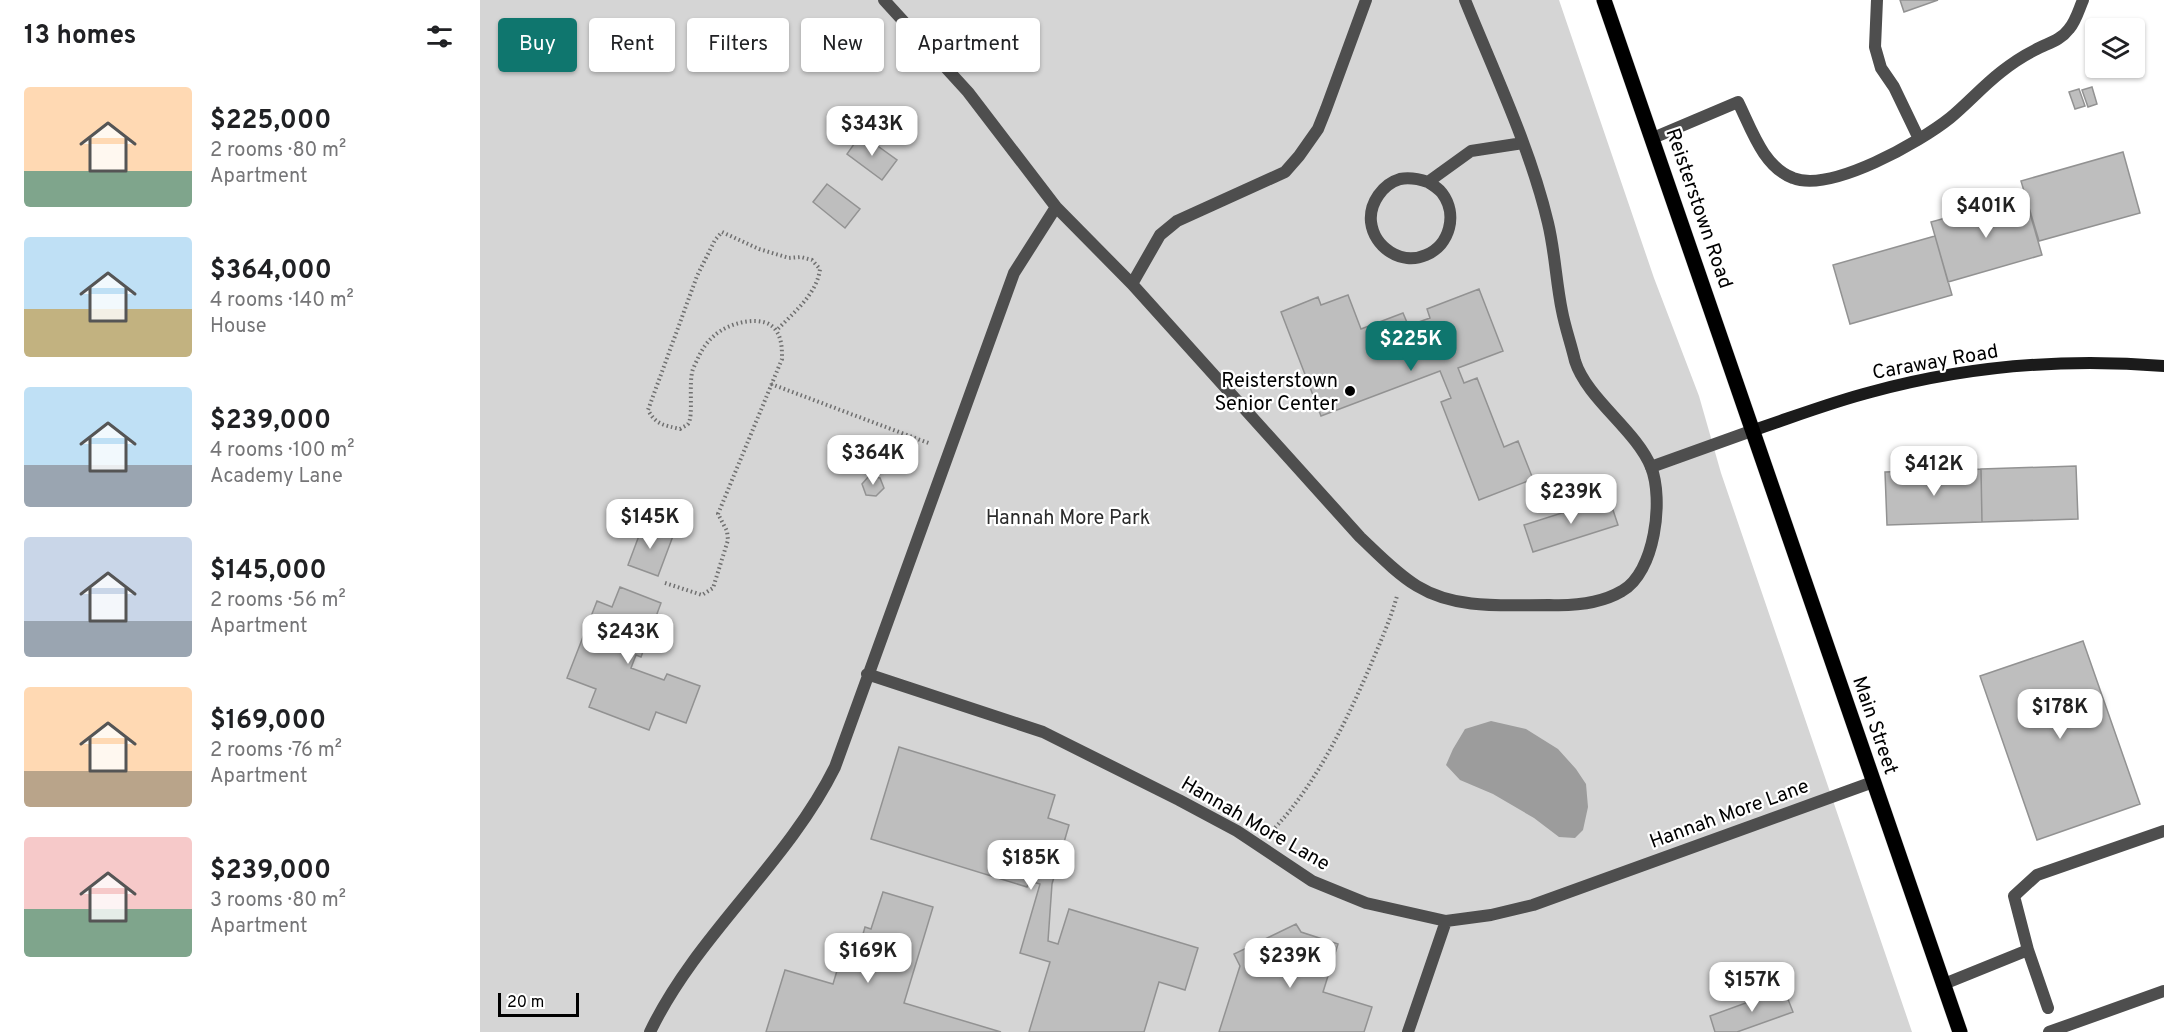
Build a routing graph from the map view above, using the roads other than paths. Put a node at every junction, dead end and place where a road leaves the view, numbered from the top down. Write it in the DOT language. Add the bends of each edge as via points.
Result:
graph roads {
  1 [pos="884,0"];
  2 [pos="1366,0"];
  3 [pos="1465,0"];
  4 [pos="1604,0"];
  5 [pos="1877,0"];
  6 [pos="2083,0"];
  7 [pos="1653,138"];
  8 [pos="1919,139"];
  9 [pos="1523,143"];
  10 [pos="1428,182"];
  11 [pos="1056,207"];
  12 [pos="1132,284"];
  13 [pos="2164,366"];
  14 [pos="1754,430"];
  15 [pos="1651,467"];
  16 [pos="867,674"];
  17 [pos="1873,782"];
  18 [pos="2164,831"];
  19 [pos="1446,921"];
  20 [pos="2028,950"];
  21 [pos="1944,984"];
  22 [pos="2164,991"];
  23 [pos="2048,1008"];
  24 [pos="650,1032"];
  25 [pos="1408,1032"];
  26 [pos="1960,1032"];
  27 [pos="2049,1032"];
  1 -- 11 [label="street" via="968,92"];
  2 -- 12 [label="street" via="1318,129 1299,156 1285,172 1177,221 1160,235"];
  3 -- 9 [label="street"];
  4 -- 7 [label="main road, Reisterstown Road"];
  5 -- 8 [label="street" via="1875,47 1881,68"];
  6 -- 8 [label="street" via="2070,28 2058,40 2013,62 1950,118"];
  7 -- 8 [label="street" via="1738,102 1765,155 1777,169 1793,179 1810,181 1874,165"];
  7 -- 14 [label="main road, Reisterstown Road"];
  9 -- 10 [label="street" via="1471,151"];
  9 -- 15 [label="street" via="1548,223 1562,313 1576,364"];
  10 -- 10 [label="street" via="1401,179 1388,186 1372,207 1374,234 1384,248 1398,256 1426,255 1440,246 1448,234 1449,205 1442,192"];
  11 -- 12 [label="street"];
  11 -- 16 [label="street" via="1014,273"];
  12 -- 15 [label="street" via="1360,537 1402,575 1441,598 1473,604 1575,606 1623,591 1639,573 1651,548 1657,493"];
  13 -- 14 [label="street, Caraway Road" via="2078,363 1965,371 1870,392"];
  14 -- 15 [label="street"];
  14 -- 17 [label="main road, Main Street"];
  16 -- 19 [label="street, Hannah More Lane" via="1043,732 1237,831 1312,881 1366,903"];
  16 -- 24 [label="street" via="835,767 821,795 720,923"];
  17 -- 19 [label="street, Hannah More Lane" via="1533,905"];
  17 -- 21 [label="main road, Main Street"];
  18 -- 20 [label="street" via="2037,874 2014,896"];
  19 -- 25 [label="street"];
  20 -- 21 [label="street"];
  20 -- 23 [label="street"];
  21 -- 26 [label="main road, Main Street"];
  22 -- 27 [label="street"];
}
